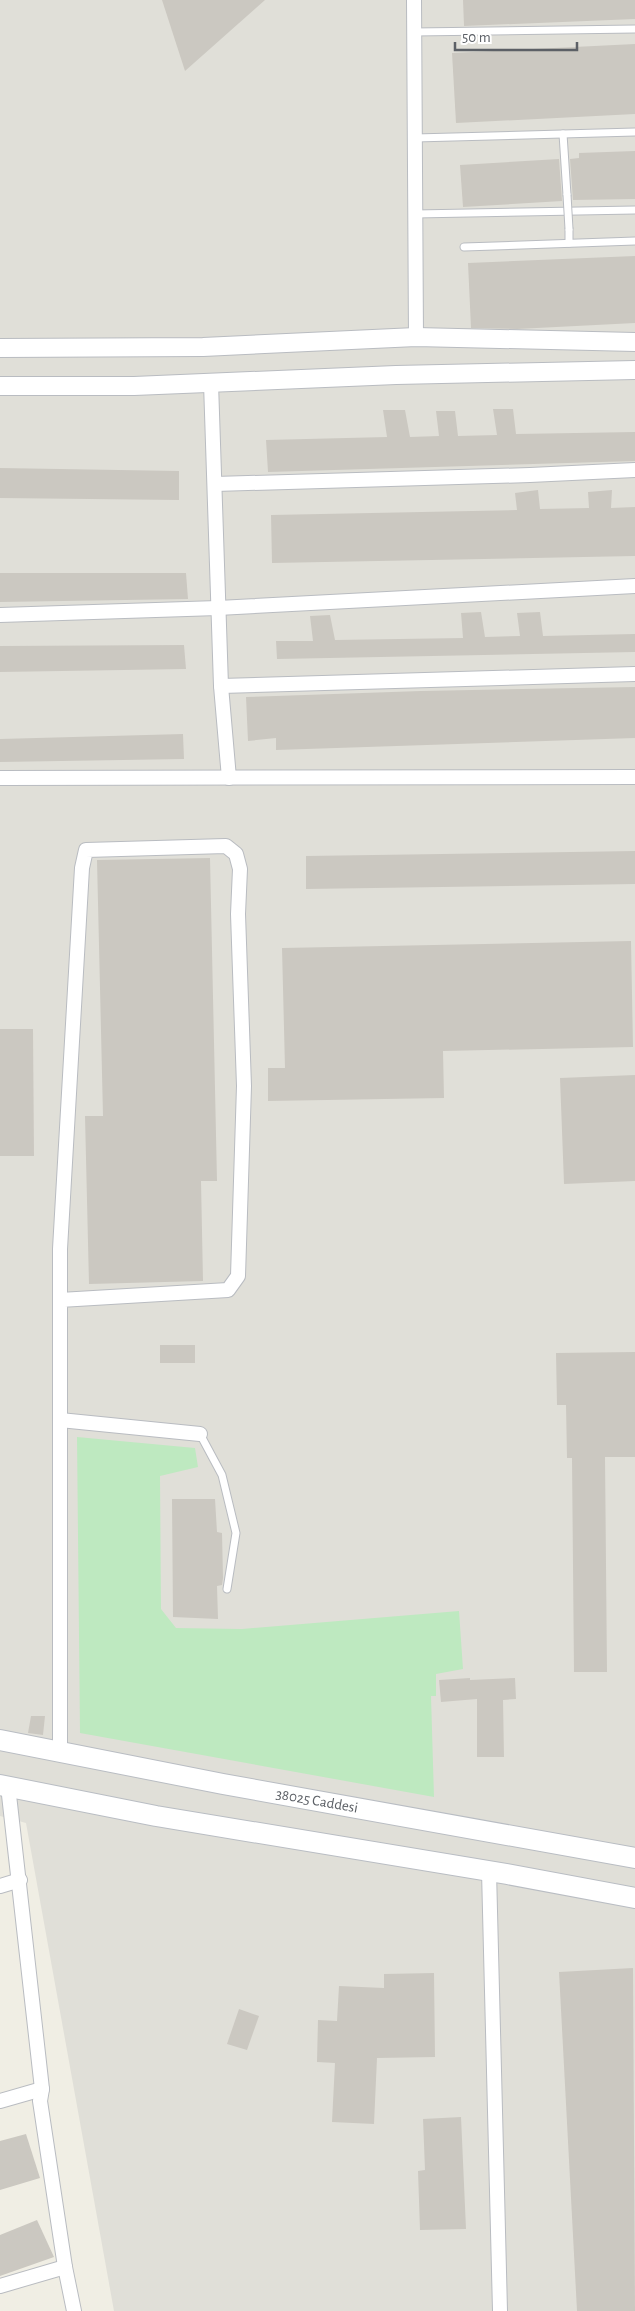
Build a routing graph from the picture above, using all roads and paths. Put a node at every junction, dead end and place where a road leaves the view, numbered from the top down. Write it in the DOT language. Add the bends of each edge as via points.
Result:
graph roads {
  1 [pos="414,0"];
  2 [pos="635,29"];
  3 [pos="414,32"];
  4 [pos="635,132"];
  5 [pos="563,134"];
  6 [pos="414,138"];
  7 [pos="635,210"];
  8 [pos="415,214"];
  9 [pos="635,241"];
  10 [pos="570,243"];
  11 [pos="464,247"];
  12 [pos="416,337"];
  13 [pos="635,342"];
  14 [pos="0,348"];
  15 [pos="635,370"];
  16 [pos="211,383"];
  17 [pos="0,386"];
  18 [pos="635,470"];
  19 [pos="215,484"];
  20 [pos="635,586"];
  21 [pos="218,608"];
  22 [pos="0,615"];
  23 [pos="635,674"];
  24 [pos="222,686"];
  25 [pos="635,777"];
  26 [pos="0,778"];
  27 [pos="229,778"];
  28 [pos="60,1300"];
  29 [pos="60,1420"];
  30 [pos="200,1434"];
  31 [pos="227,1589"];
  32 [pos="0,1740"];
  33 [pos="60,1752"];
  34 [pos="4,1785"];
  35 [pos="635,1858"];
  36 [pos="489,1870"];
  37 [pos="20,1880"];
  38 [pos="0,1886"];
  39 [pos="635,1898"];
  40 [pos="42,2089"];
  41 [pos="0,2101"];
  42 [pos="66,2267"];
  43 [pos="0,2286"];
  44 [pos="74,2311"];
  45 [pos="500,2311"];
  1 -- 3 [label="street"];
  2 -- 3 [label="lane"];
  3 -- 6 [label="street"];
  4 -- 5 [label="lane"];
  5 -- 6 [label="lane"];
  5 -- 10 [label="lane, bridge"];
  6 -- 8 [label="street"];
  7 -- 8 [label="lane"];
  8 -- 12 [label="street"];
  9 -- 10 [label="lane"];
  10 -- 11 [label="lane"];
  12 -- 13 [label="street"];
  12 -- 14 [label="street" via="203,347"];
  15 -- 16 [label="street"];
  16 -- 17 [label="street"];
  16 -- 19 [label="street"];
  18 -- 19 [label="street"];
  19 -- 21 [label="street"];
  20 -- 21 [label="street"];
  21 -- 22 [label="street"];
  21 -- 24 [label="street"];
  23 -- 24 [label="street"];
  24 -- 27 [label="street"];
  25 -- 27 [label="street"];
  26 -- 27 [label="street"];
  28 -- 28 [label="street" via="82,868 86,850 226,846 236,854 240,870 238,914 244,1086 238,1276 228,1290"];
  28 -- 29 [label="street"];
  29 -- 30 [label="street"];
  29 -- 33 [label="street"];
  30 -- 31 [label="lane" via="222,1475 236,1533"];
  32 -- 33 [label="main road, 38025 Caddesi"];
  33 -- 35 [label="main road, 38025 Caddesi"];
  34 -- 36 [label="main road" via="156,1816"];
  34 -- 37 [label="street"];
  36 -- 39 [label="main road"];
  36 -- 45 [label="street"];
  37 -- 38 [label="street"];
  37 -- 40 [label="street"];
  40 -- 41 [label="street"];
  40 -- 42 [label="street" via="40,2101"];
  42 -- 43 [label="street"];
  42 -- 44 [label="street"];
}
